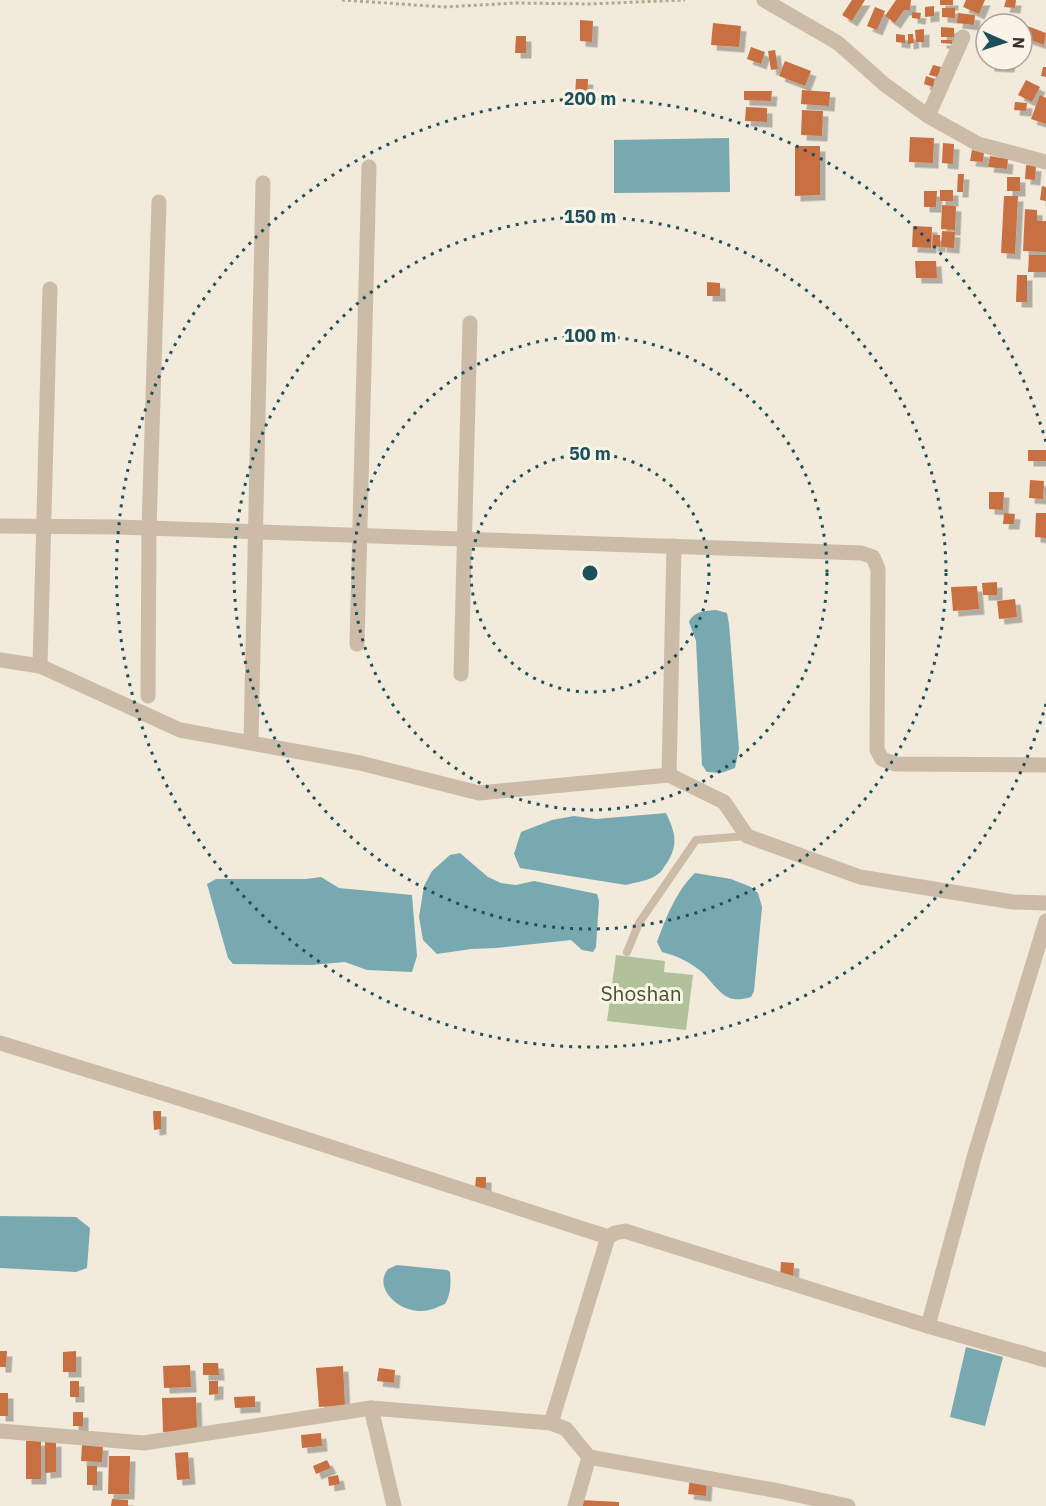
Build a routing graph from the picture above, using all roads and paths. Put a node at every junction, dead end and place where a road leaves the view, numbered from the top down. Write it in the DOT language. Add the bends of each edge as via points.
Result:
graph roads {
  1 [pos="342,0"];
  2 [pos="685,0"];
  3 [pos="764,0"];
  4 [pos="963,37"];
  5 [pos="928,116"];
  6 [pos="1046,162"];
  7 [pos="369,167"];
  8 [pos="263,183"];
  9 [pos="159,202"];
  10 [pos="50,289"];
  11 [pos="470,323"];
  12 [pos="0,526"];
  13 [pos="44,526"];
  14 [pos="149,529"];
  15 [pos="255,532"];
  16 [pos="359,536"];
  17 [pos="464,539"];
  18 [pos="674,546"];
  19 [pos="357,645"];
  20 [pos="0,660"];
  21 [pos="40,666"];
  22 [pos="461,674"];
  23 [pos="148,696"];
  24 [pos="251,742"];
  25 [pos="1046,765"];
  26 [pos="669,775"];
  27 [pos="747,836"];
  28 [pos="1046,903"];
  29 [pos="1046,921"];
  30 [pos="627,952"];
  31 [pos="0,1043"];
  32 [pos="608,1237"];
  33 [pos="928,1326"];
  34 [pos="1046,1360"];
  35 [pos="371,1408"];
  36 [pos="551,1423"];
  37 [pos="0,1431"];
  38 [pos="589,1457"];
  39 [pos="394,1506"];
  40 [pos="575,1506"];
  41 [pos="848,1506"];
  1 -- 2 [label="path" via="444,8"];
  3 -- 5 [label="street" via="838,43"];
  4 -- 5 [label="street"];
  5 -- 6 [label="street" via="978,144"];
  7 -- 16 [label="street"];
  8 -- 15 [label="street"];
  9 -- 14 [label="street"];
  10 -- 13 [label="street"];
  11 -- 17 [label="street"];
  12 -- 13 [label="street"];
  13 -- 14 [label="street"];
  13 -- 21 [label="street"];
  14 -- 15 [label="street"];
  14 -- 23 [label="street"];
  15 -- 16 [label="street"];
  15 -- 24 [label="street"];
  16 -- 17 [label="street"];
  16 -- 19 [label="street"];
  17 -- 18 [label="street"];
  17 -- 22 [label="street"];
  18 -- 25 [label="street" via="873,556 878,569 877,750 882,759 895,764"];
  18 -- 26 [label="street"];
  20 -- 21 [label="street"];
  21 -- 24 [label="street" via="180,730"];
  24 -- 26 [label="street" via="360,763 478,793"];
  26 -- 27 [label="street" via="724,802"];
  27 -- 28 [label="street" via="860,877 1013,902"];
  27 -- 30 [label="lane" via="696,840 639,923"];
  29 -- 33 [label="street"];
  31 -- 32 [label="street"];
  32 -- 33 [label="street" via="625,1231"];
  32 -- 36 [label="street"];
  33 -- 34 [label="street"];
  35 -- 36 [label="street"];
  35 -- 37 [label="street" via="144,1443"];
  35 -- 39 [label="street"];
  36 -- 38 [label="street" via="566,1430"];
  38 -- 40 [label="street"];
  38 -- 41 [label="street"];
}
